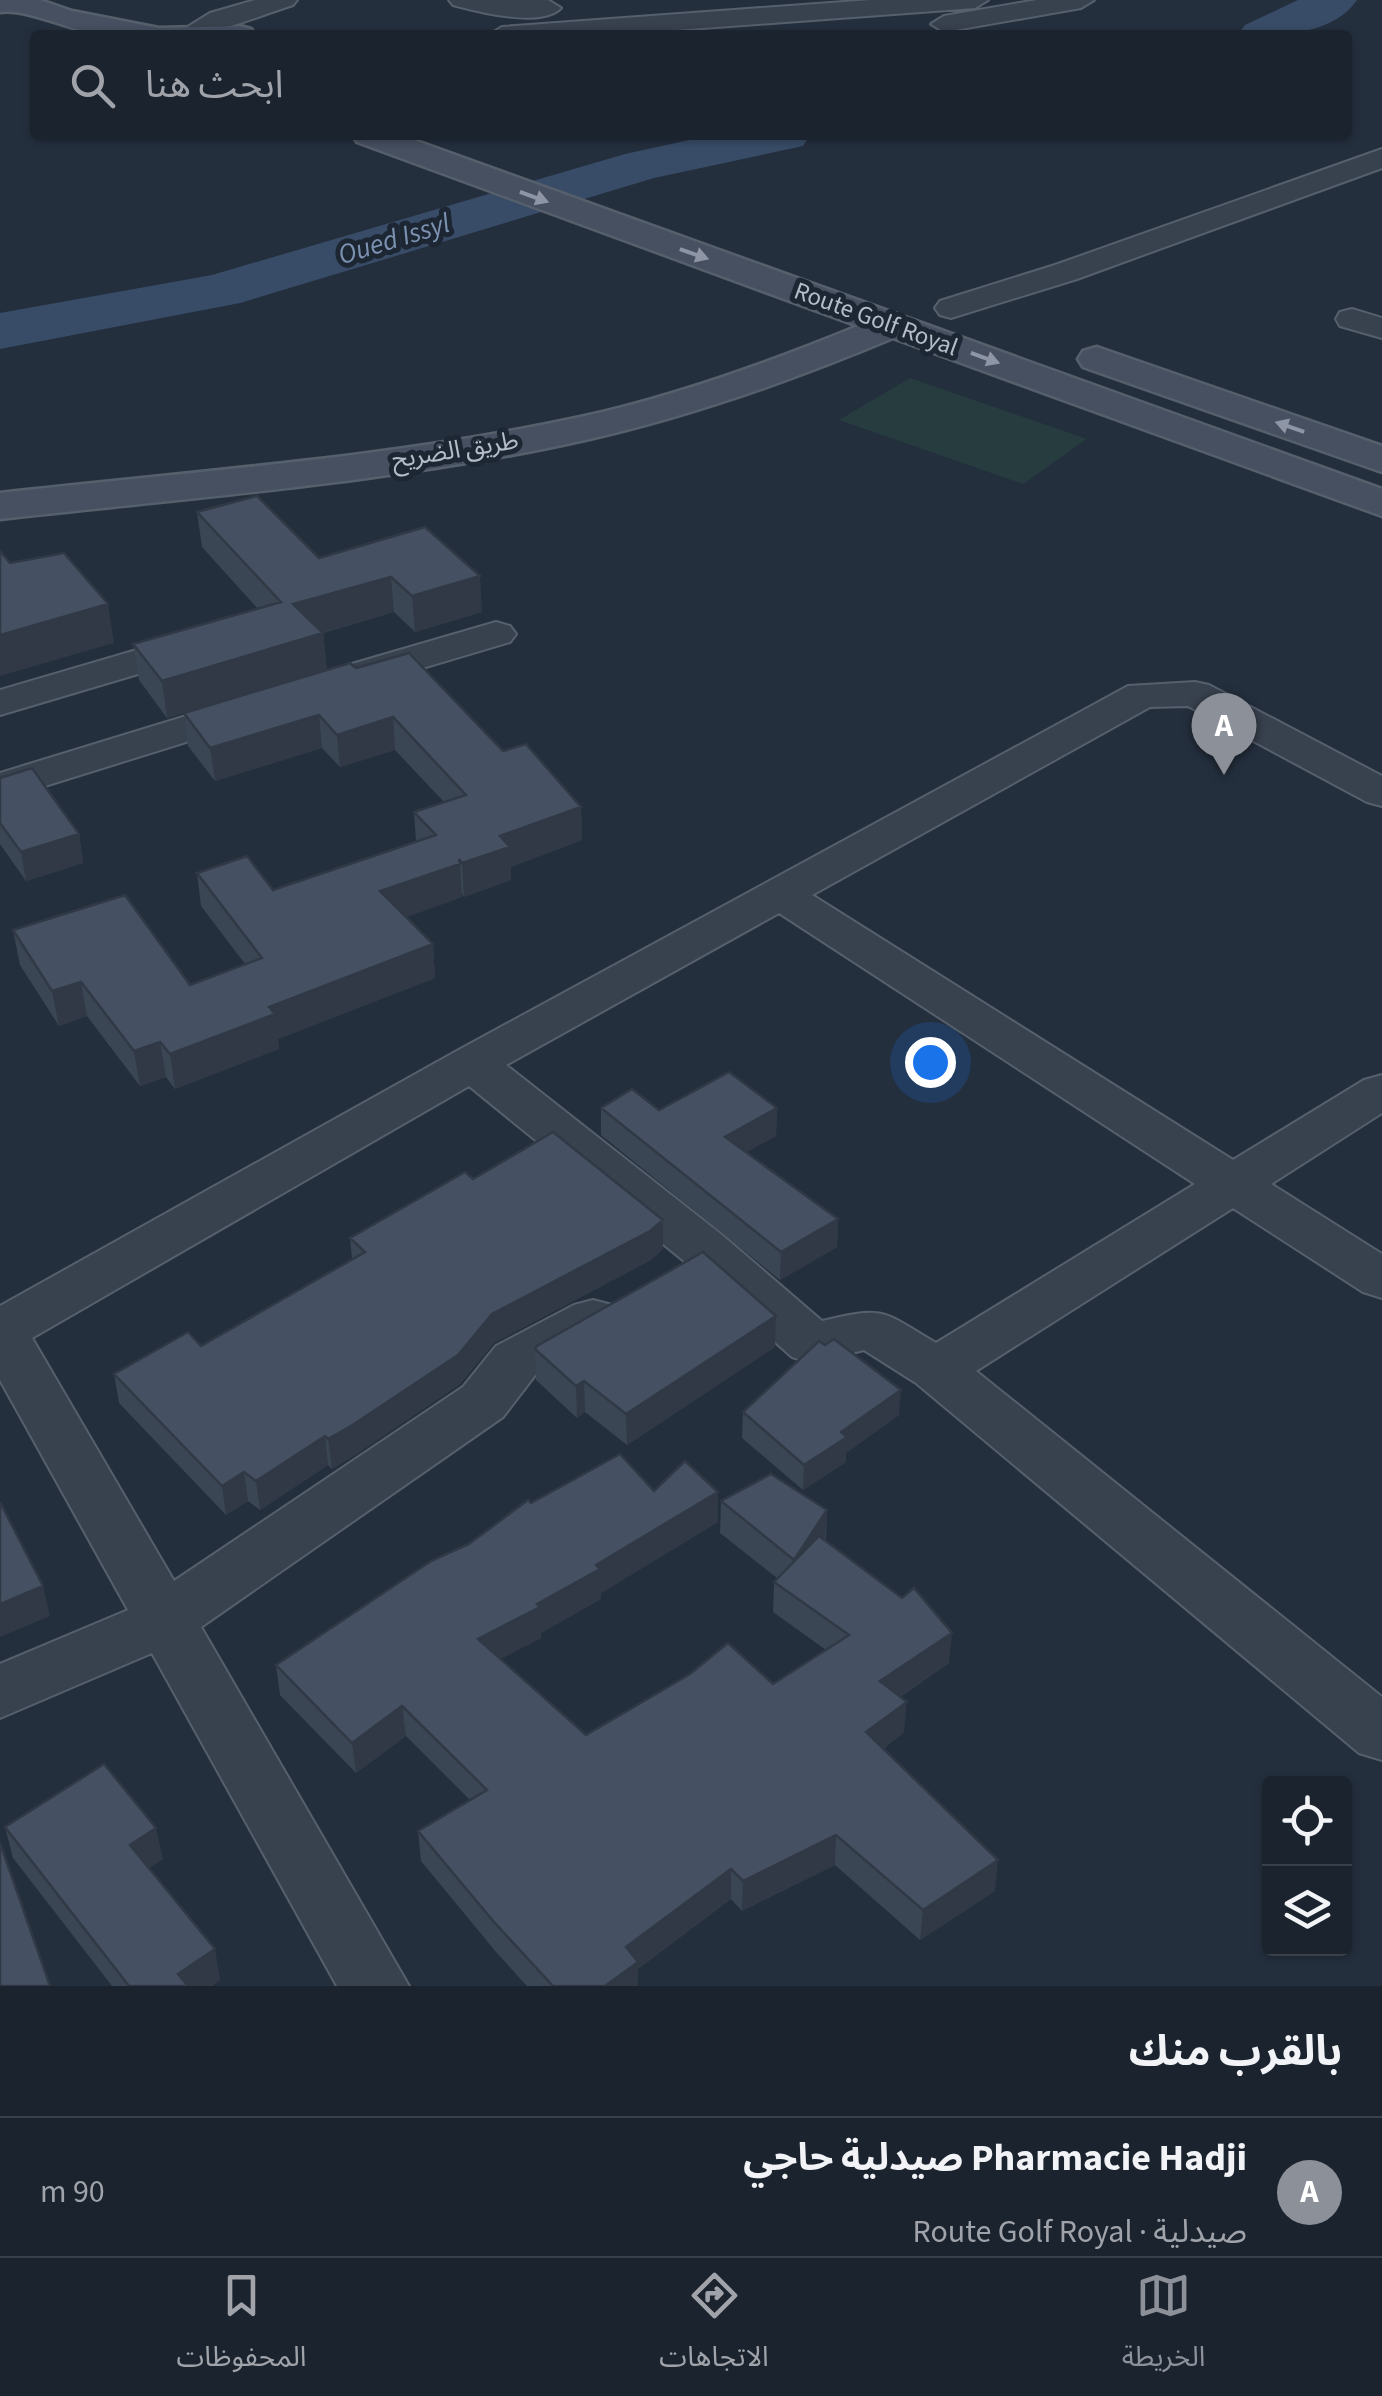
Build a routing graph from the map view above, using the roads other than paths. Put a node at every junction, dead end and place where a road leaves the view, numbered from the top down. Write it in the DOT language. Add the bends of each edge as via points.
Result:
graph roads {
  1 [pos="12,0"];
  2 [pos="307,0"];
  3 [pos="462,0"];
  4 [pos="674,0"];
  5 [pos="975,0"];
  6 [pos="1080,0"];
  7 [pos="0,3"];
  8 [pos="910,5"];
  9 [pos="835,11"];
  10 [pos="287,12"];
  11 [pos="929,26"];
  12 [pos="71,27"];
  13 [pos="101,30"];
  14 [pos="190,30"];
  15 [pos="584,30"];
  16 [pos="850,30"];
  17 [pos="878,30"];
  18 [pos="388,140"];
  19 [pos="442,140"];
  20 [pos="1382,158"];
  21 [pos="480,164"];
  22 [pos="620,214"];
  23 [pos="951,308"];
  24 [pos="893,324"];
  25 [pos="1006,327"];
  26 [pos="1060,346"];
  27 [pos="1382,460"];
  28 [pos="1382,503"];
  29 [pos="0,506"];
  30 [pos="496,634"];
  31 [pos="226,636"];
  32 [pos="0,703"];
  33 [pos="0,786"];
  34 [pos="1382,794"];
  35 [pos="778,893"];
  36 [pos="472,1063"];
  37 [pos="1382,1091"];
  38 [pos="1233,1186"];
  39 [pos="703,1248"];
  40 [pos="1382,1279"];
  41 [pos="0,1331"];
  42 [pos="936,1369"];
  43 [pos="163,1621"];
  44 [pos="0,1692"];
  45 [pos="1382,1734"];
  46 [pos="374,1986"];
  1 -- 7 [label="street"];
  1 -- 12 [label="street"];
  2 -- 10 [label="street"];
  3 -- 4 [label="street" via="528,10"];
  5 -- 8 [label="street"];
  6 -- 11 [label="street"];
  8 -- 9 [label="street"];
  8 -- 11 [label="street"];
  9 -- 15 [label="street"];
  9 -- 16 [label="street"];
  10 -- 14 [label="street" via="219,18"];
  11 -- 17 [label="street"];
  12 -- 13 [label="street"];
  18 -- 21 [label="street, Route Golf Royal"];
  19 -- 21 [label="street, Route Golf Royal"];
  20 -- 23 [label="street"];
  21 -- 22 [label="street, Route Golf Royal"];
  22 -- 23 [label="street, Route Golf Royal"];
  22 -- 24 [label="street, Route Golf Royal, one-way"];
  23 -- 25 [label="street, Route Golf Royal"];
  24 -- 28 [label="street, Route Golf Royal, one-way"];
  24 -- 29 [label="street, طريق الضريح" via="789,369 542,437"];
  27 -- 26 [label="street, one-way"];
  30 -- 33 [label="street"];
  31 -- 32 [label="street"];
  34 -- 35 [label="street" via="1195,694 1142,695"];
  35 -- 36 [label="street"];
  35 -- 38 [label="street"];
  36 -- 39 [label="street"];
  36 -- 41 [label="street"];
  37 -- 38 [label="street"];
  38 -- 40 [label="street"];
  38 -- 42 [label="street"];
  39 -- 42 [label="street" via="812,1343 871,1329"];
  39 -- 43 [label="street" via="672,1276 516,1360 484,1402"];
  41 -- 43 [label="street"];
  42 -- 45 [label="street"];
  43 -- 44 [label="street"];
  43 -- 46 [label="street"];
}
